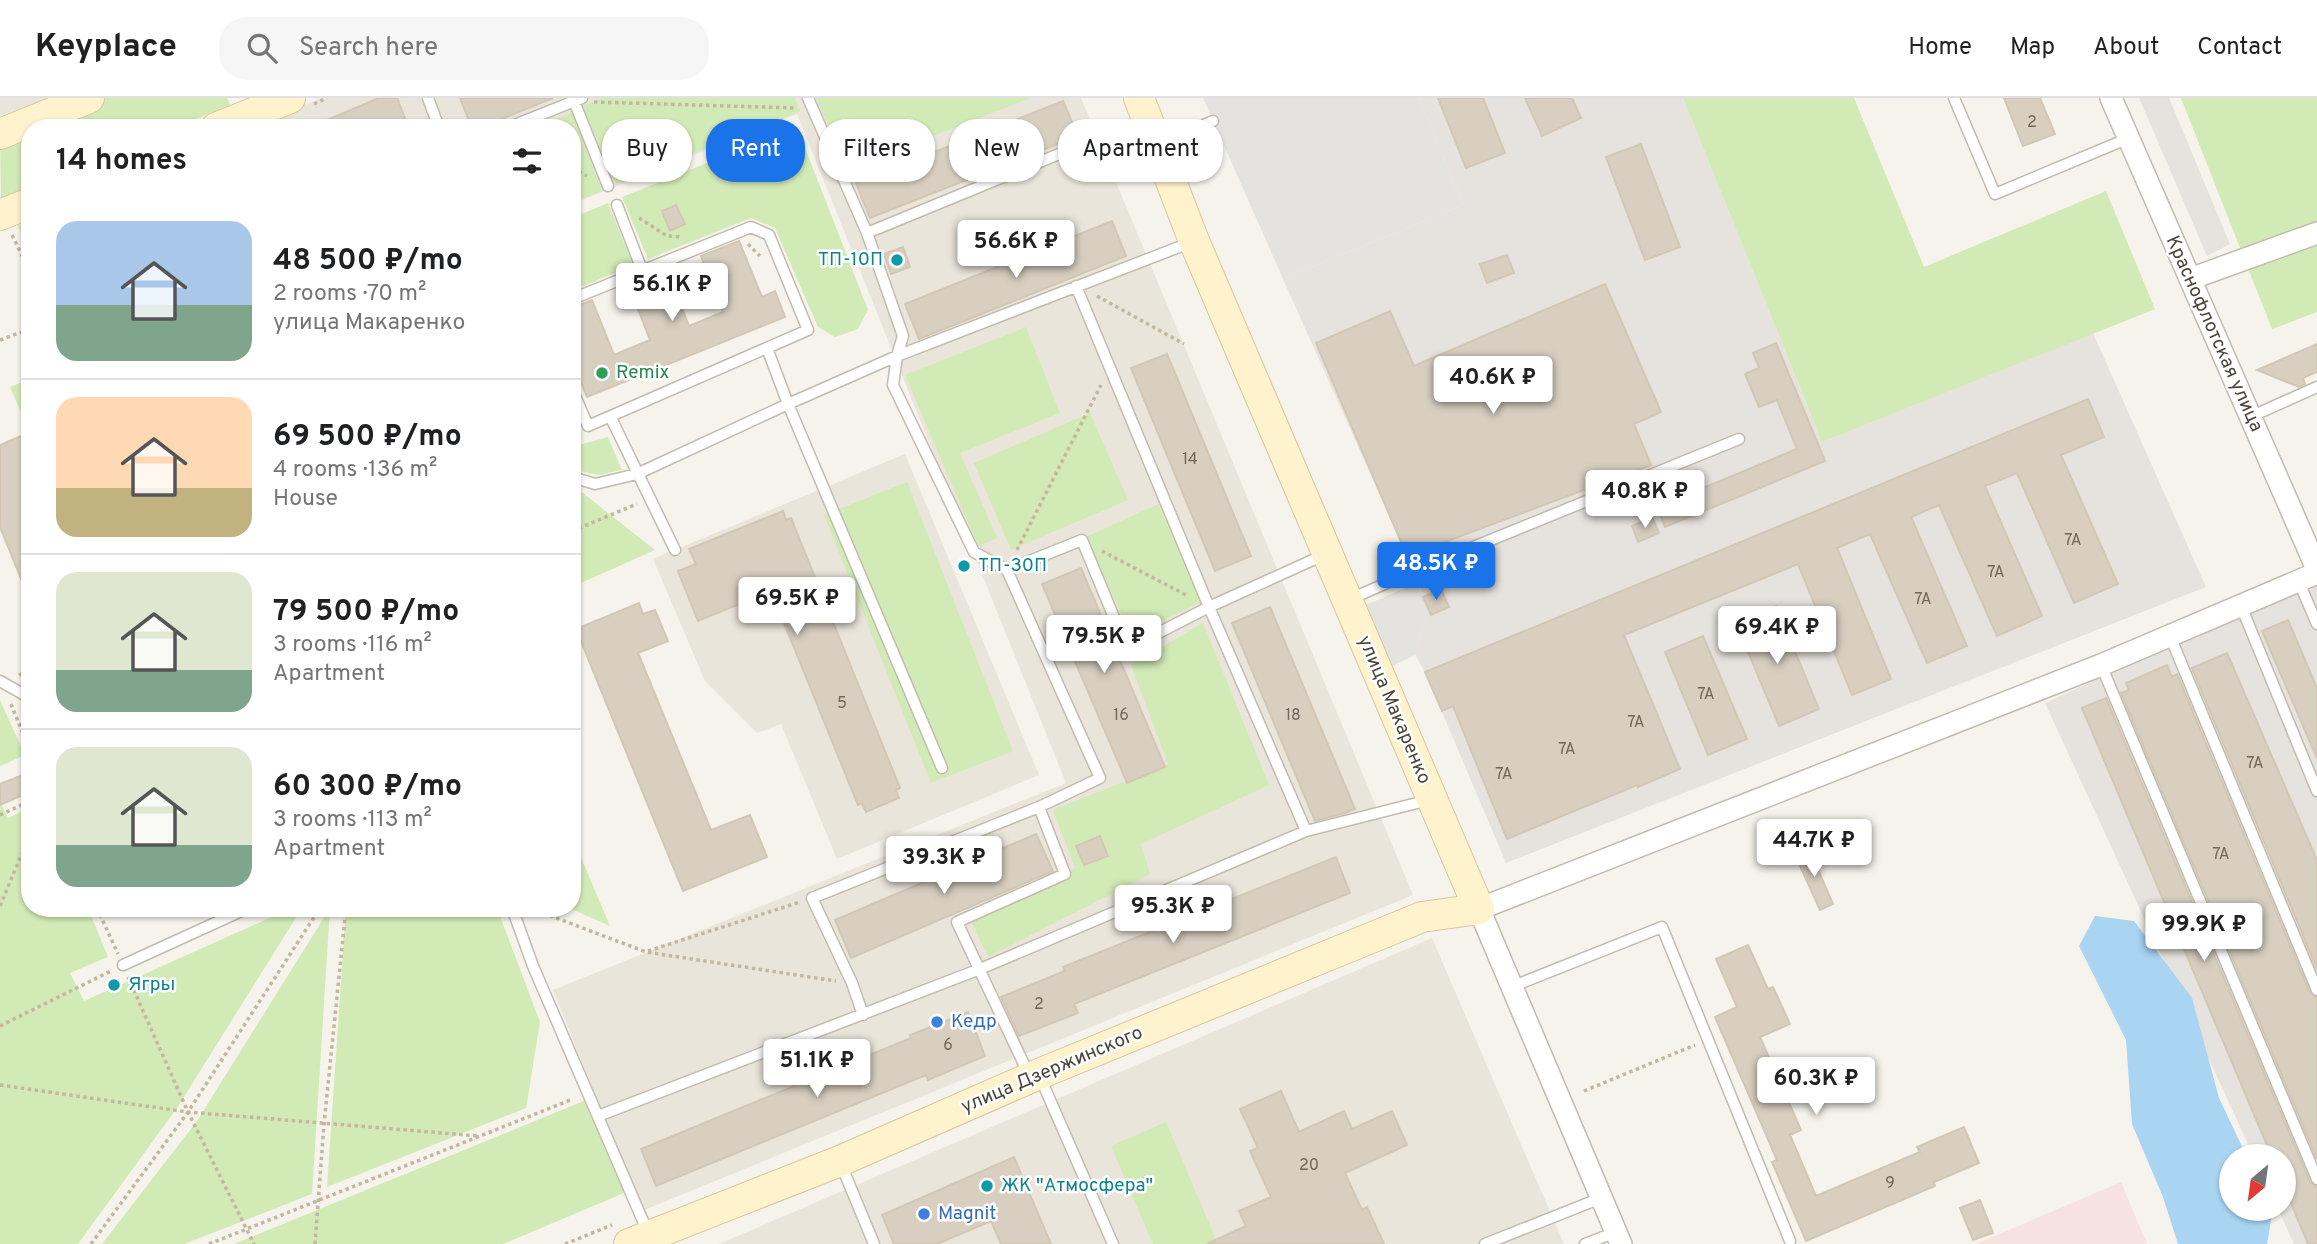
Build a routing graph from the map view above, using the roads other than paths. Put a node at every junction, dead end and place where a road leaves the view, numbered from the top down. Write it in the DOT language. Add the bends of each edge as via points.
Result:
graph roads {
  1 [pos="89,98"];
  2 [pos="290,98"];
  3 [pos="428,98"];
  4 [pos="1139,98"];
  5 [pos="1954,98"];
  6 [pos="2111,98"];
  7 [pos="578,99"];
  8 [pos="810,103"];
  9 [pos="37,119"];
  10 [pos="238,119"];
  11 [pos="436,119"];
  12 [pos="529,119"];
  13 [pos="1147,119"];
  14 [pos="21,126"];
  15 [pos="0,134"];
  16 [pos="2129,138"];
  17 [pos="1058,154"];
  18 [pos="1171,182"];
  19 [pos="608,186"];
  20 [pos="617,205"];
  21 [pos="21,211"];
  22 [pos="5,224"];
  23 [pos="867,233"];
  24 [pos="2317,233"];
  25 [pos="1194,241"];
  26 [pos="642,271"];
  27 [pos="2190,279"];
  28 [pos="1076,286"];
  29 [pos="581,295"];
  30 [pos="767,348"];
  31 [pos="897,356"];
  32 [pos="2317,387"];
  33 [pos="788,404"];
  34 [pos="581,409"];
  35 [pos="2250,416"];
  36 [pos="611,418"];
  37 [pos="1739,439"];
  38 [pos="637,474"];
  39 [pos="581,480"];
  40 [pos="675,550"];
  41 [pos="1326,554"];
  42 [pos="1007,570"];
  43 [pos="2311,574"];
  44 [pos="1348,600"];
  45 [pos="2241,606"];
  46 [pos="1209,607"];
  47 [pos="2317,624"];
  48 [pos="2170,636"];
  49 [pos="2101,665"];
  50 [pos="1,682"];
  51 [pos="21,693"];
  52 [pos="943,768"];
  53 [pos="2317,790"];
  54 [pos="1432,799"];
  55 [pos="1039,807"];
  56 [pos="1306,831"];
  57 [pos="1479,909"];
  58 [pos="228,917"];
  59 [pos="515,917"];
  60 [pos="122,965"];
  61 [pos="980,969"];
  62 [pos="1511,987"];
  63 [pos="2317,990"];
  64 [pos="863,1015"];
  65 [pos="1035,1076"];
  66 [pos="598,1116"];
  67 [pos="840,1161"];
  68 [pos="2317,1179"];
  69 [pos="1601,1198"];
  70 [pos="1618,1238"];
  71 [pos="639,1239"];
  72 [pos="1790,1241"];
  73 [pos="874,1244"];
  74 [pos="1113,1244"];
  75 [pos="1485,1244"];
  76 [pos="1585,1244"];
  1 -- 9 [label="street"];
  2 -- 10 [label="street"];
  3 -- 11 [label="lane"];
  4 -- 13 [label="street, улица Макаренко"];
  5 -- 16 [label="lane" via="1995,194"];
  6 -- 16 [label="street, Краснофлотская улица"];
  7 -- 12 [label="lane"];
  7 -- 19 [label="lane"];
  8 -- 23 [label="lane"];
  14 -- 15 [label="street"];
  16 -- 27 [label="street, Краснофлотская улица"];
  17 -- 23 [label="lane"];
  18 -- 25 [label="street, улица Макаренко"];
  20 -- 26 [label="lane"];
  21 -- 22 [label="street"];
  23 -- 31 [label="lane" via="904,336"];
  24 -- 27 [label="street"];
  25 -- 28 [label="lane"];
  25 -- 41 [label="street, улица Макаренко"];
  26 -- 29 [label="lane"];
  26 -- 30 [label="lane" via="751,227 769,234 808,330"];
  27 -- 35 [label="street, Краснофлотская улица"];
  28 -- 31 [label="lane"];
  28 -- 46 [label="lane"];
  30 -- 33 [label="lane"];
  30 -- 36 [label="lane"];
  31 -- 33 [label="lane"];
  31 -- 42 [label="lane" via="893,385 974,552"];
  32 -- 35 [label="lane"];
  33 -- 38 [label="lane"];
  33 -- 52 [label="lane"];
  34 -- 36 [label="lane" via="588,426"];
  35 -- 43 [label="street, Краснофлотская улица"];
  36 -- 38 [label="lane"];
  37 -- 44 [label="lane"];
  38 -- 39 [label="lane" via="595,484"];
  38 -- 40 [label="lane"];
  41 -- 44 [label="street, улица Макаренко"];
  41 -- 46 [label="lane"];
  42 -- 46 [label="lane" via="1082,540 1127,649"];
  42 -- 55 [label="lane" via="1100,778"];
  43 -- 45 [label="street"];
  43 -- 47 [label="lane"];
  44 -- 54 [label="street, улица Макаренко"];
  45 -- 48 [label="street"];
  45 -- 53 [label="lane"];
  46 -- 56 [label="lane"];
  48 -- 49 [label="street"];
  48 -- 63 [label="lane"];
  49 -- 57 [label="street"];
  49 -- 68 [label="lane"];
  50 -- 51 [label="lane"];
  54 -- 56 [label="lane"];
  54 -- 57 [label="street, улица Макаренко"];
  55 -- 61 [label="lane" via="1065,874 957,922"];
  55 -- 64 [label="lane" via="813,898"];
  56 -- 61 [label="lane"];
  57 -- 62 [label="street, улица Макаренко"];
  57 -- 65 [label="street, улица Дзержинского" via="1422,917"];
  58 -- 60 [label="lane"];
  59 -- 66 [label="lane"];
  61 -- 64 [label="lane"];
  61 -- 65 [label="lane"];
  62 -- 69 [label="street, улица Макаренко"];
  62 -- 72 [label="lane" via="1662,927"];
  64 -- 66 [label="lane"];
  65 -- 67 [label="street, улица Дзержинского"];
  65 -- 74 [label="lane"];
  66 -- 71 [label="lane"];
  67 -- 71 [label="street, улица Дзержинского"];
  67 -- 73 [label="lane"];
  69 -- 70 [label="street, улица Макаренко"];
  69 -- 75 [label="lane"];
  70 -- 76 [label="lane"];
}
